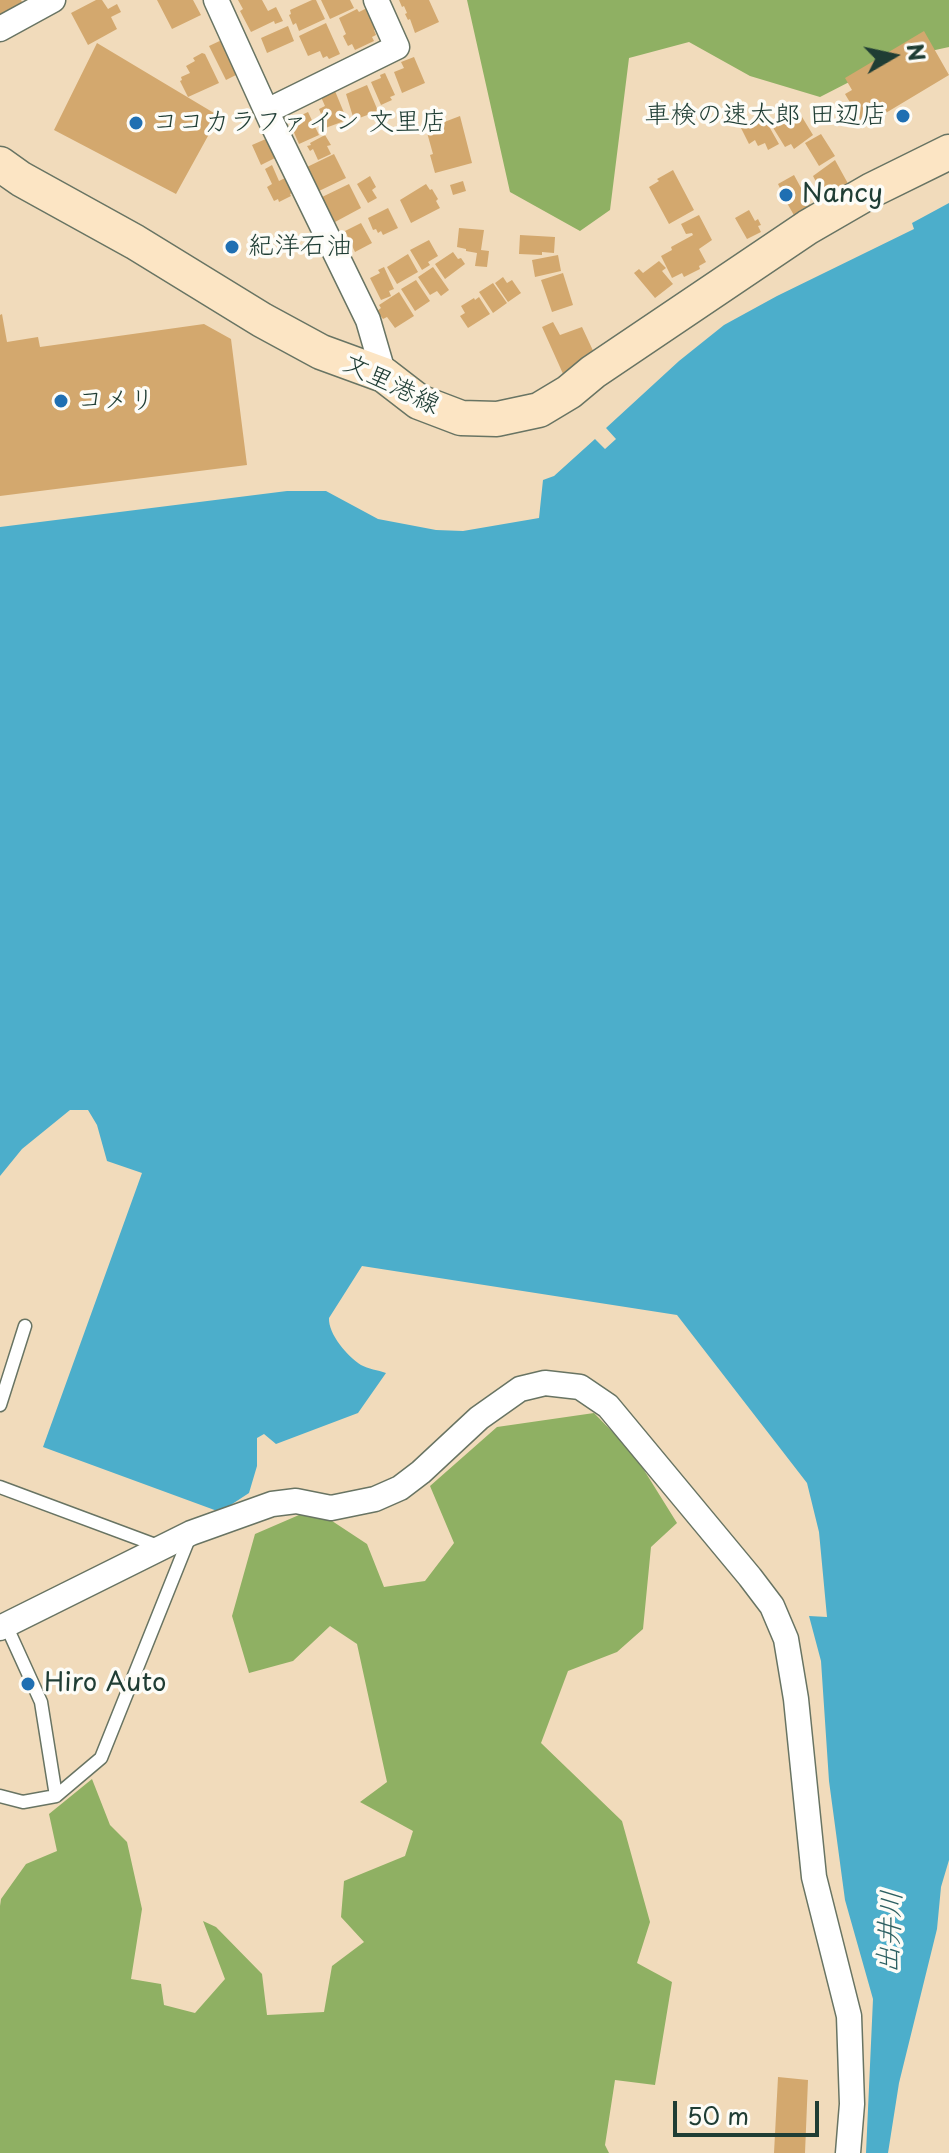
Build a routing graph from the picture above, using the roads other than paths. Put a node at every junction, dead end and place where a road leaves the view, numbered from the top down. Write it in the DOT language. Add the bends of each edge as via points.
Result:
graph roads {
  1 [pos="53,0"];
  2 [pos="216,0"];
  3 [pos="376,0"];
  4 [pos="0,29"];
  5 [pos="267,111"];
  6 [pos="949,152"];
  7 [pos="0,164"];
  8 [pos="384,375"];
  9 [pos="25,1326"];
  10 [pos="0,1405"];
  11 [pos="0,1487"];
  12 [pos="191,1533"];
  13 [pos="161,1547"];
  14 [pos="3,1626"];
  15 [pos="0,1796"];
  16 [pos="56,1796"];
  17 [pos="848,2153"];
  1 -- 4 [label="street"];
  2 -- 5 [label="street"];
  3 -- 5 [label="street" via="397,47"];
  5 -- 8 [label="street" via="368,320"];
  6 -- 8 [label="main road, 文里港線" via="808,227 539,410 497,419 461,418 419,402"];
  7 -- 8 [label="main road, 文里港線" via="262,320 321,352"];
  9 -- 10 [label="lane"];
  11 -- 13 [label="lane"];
  12 -- 13 [label="street"];
  12 -- 16 [label="lane" via="101,1758"];
  12 -- 17 [label="street" via="272,1504 296,1501 331,1508 375,1499 400,1488 520,1389 545,1383 580,1387 608,1406 757,1586 786,1639 814,1877 849,2016"];
  13 -- 14 [label="street"];
  14 -- 16 [label="lane" via="41,1702"];
  15 -- 16 [label="lane" via="23,1802"];
}
